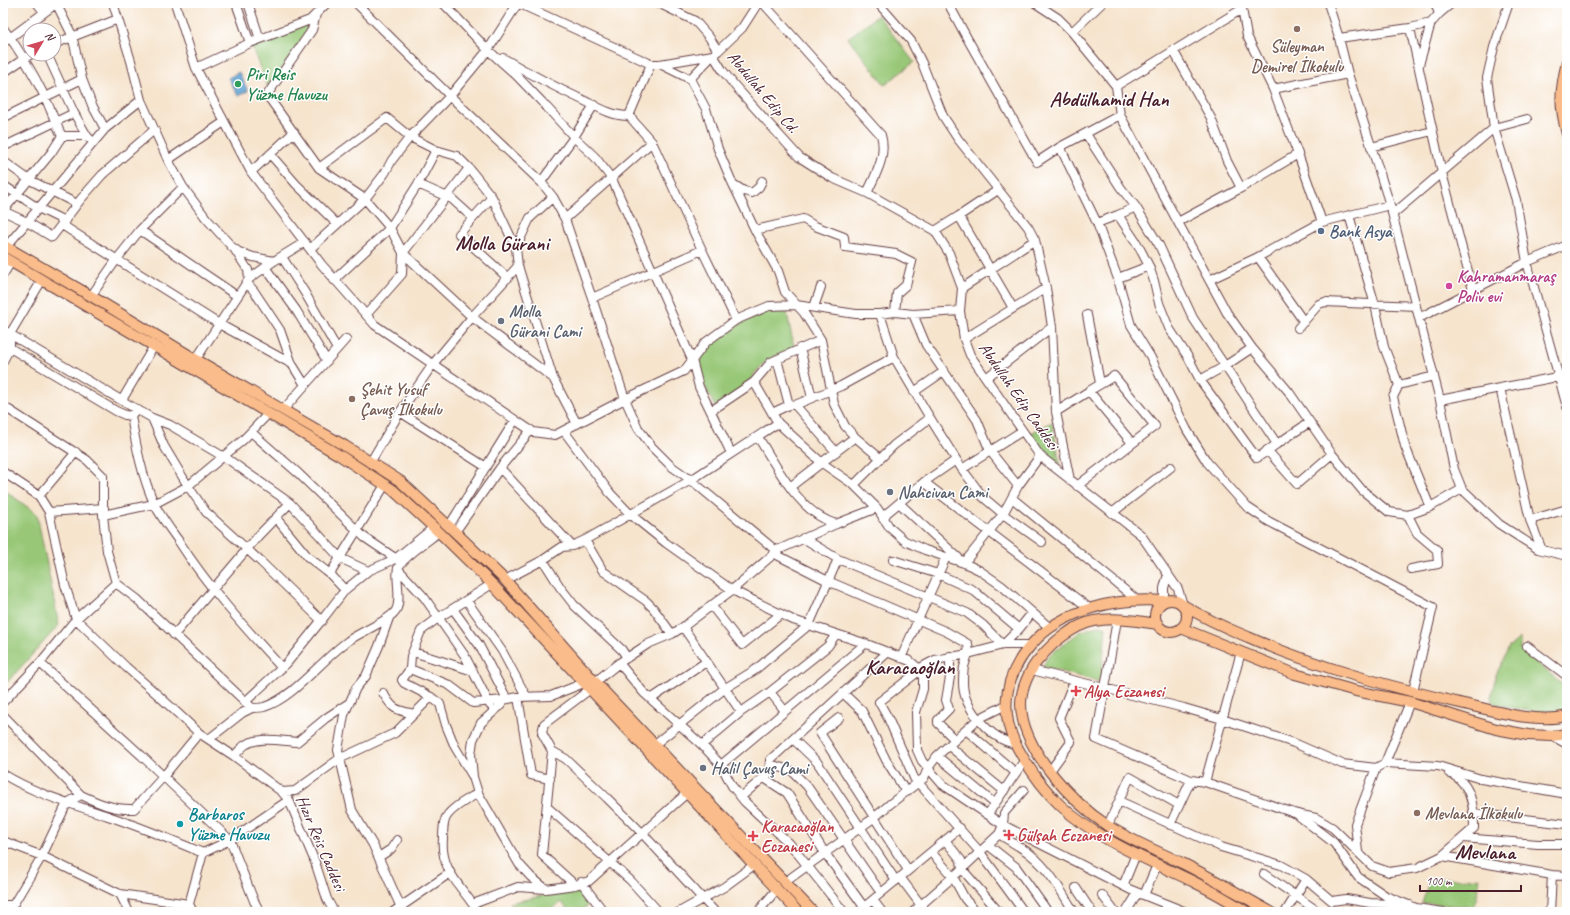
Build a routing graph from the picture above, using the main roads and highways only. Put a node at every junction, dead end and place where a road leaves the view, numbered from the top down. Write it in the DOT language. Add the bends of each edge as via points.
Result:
graph roads {
  1 [pos="1567,62"];
  2 [pos="1567,134"];
  3 [pos="6,253"];
  4 [pos="1164,601"];
  5 [pos="1183,605"];
  6 [pos="1158,624"];
  7 [pos="1181,628"];
  8 [pos="590,685"];
  9 [pos="1567,716"];
  10 [pos="1567,734"];
  11 [pos="798,912"];
  12 [pos="814,912"];
  13 [pos="1247,912"];
  14 [pos="1271,912"];
  1 -- 2 [label="main road" via="1562,84 1561,111"];
  3 -- 8 [label="main road" via="42,280 339,455 393,490 492,584"];
  3 -- 8 [label="main road" via="91,296 400,481 505,580"];
  4 -- 5 [label="main road" via="1174,600"];
  4 -- 6 [label="main road" via="1157,609"];
  4 -- 13 [label="main road" via="1137,600 1089,608 1050,628 1031,645 1017,665 1009,685 1006,704 1009,728 1024,761 1061,806 1122,848 1201,886"];
  5 -- 7 [label="main road" via="1187,615"];
  5 -- 9 [label="main road" via="1201,616 1275,649 1342,672 1524,716"];
  6 -- 7 [label="main road" via="1161,628 1171,631"];
  6 -- 14 [label="main road" via="1117,620 1094,621 1070,632 1049,648 1025,684 1021,704 1029,737 1050,771 1079,803 1108,825"];
  7 -- 10 [label="main road" via="1295,674 1356,691 1410,702 1496,730 1528,735"];
  8 -- 11 [label="main road"];
  8 -- 12 [label="main road" via="655,744"];
}
